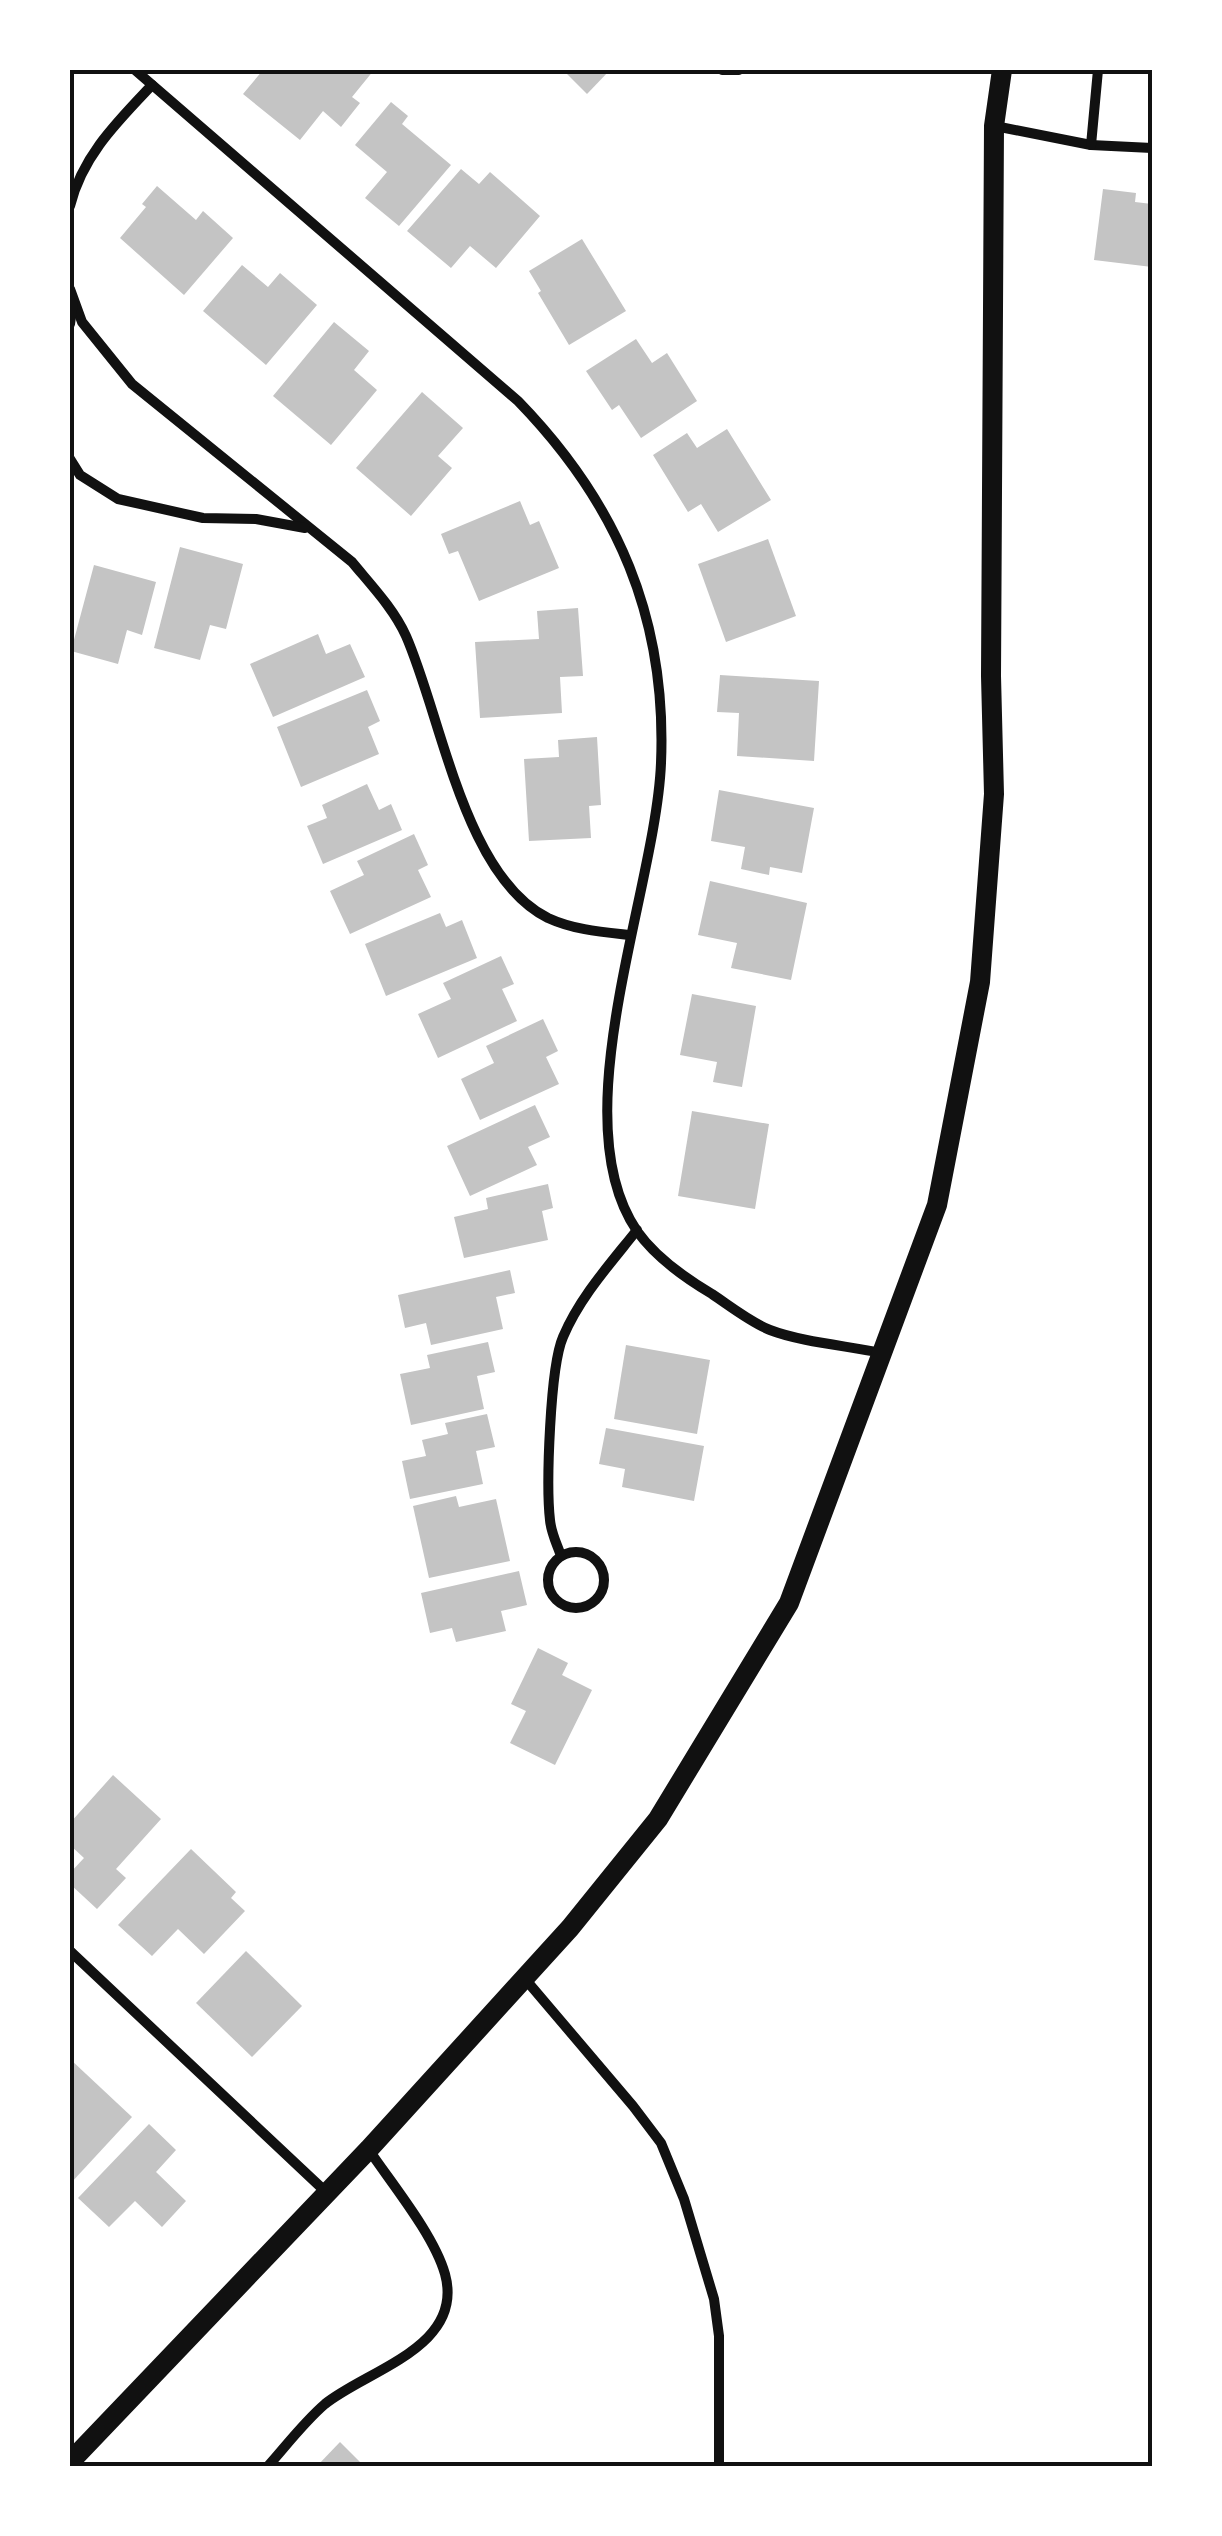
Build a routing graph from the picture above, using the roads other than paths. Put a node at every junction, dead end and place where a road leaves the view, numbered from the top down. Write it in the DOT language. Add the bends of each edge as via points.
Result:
graph roads {
  1 [pos="135,70"];
  2 [pos="722,70"];
  3 [pos="739,70"];
  4 [pos="1002,70"];
  5 [pos="1098,70"];
  6 [pos="152,85"];
  7 [pos="994,126"];
  8 [pos="1091,145"];
  9 [pos="1152,148"];
  10 [pos="70,206"];
  11 [pos="70,288"];
  12 [pos="74,302"];
  13 [pos="70,324"];
  14 [pos="70,459"];
  15 [pos="310,529"];
  16 [pos="630,936"];
  17 [pos="637,1230"];
  18 [pos="883,1353"];
  19 [pos="561,1556"];
  20 [pos="70,1951"];
  21 [pos="526,1980"];
  22 [pos="369,2149"];
  23 [pos="326,2193"];
  24 [pos="70,2462"];
  25 [pos="268,2466"];
  26 [pos="719,2466"];
  1 -- 6 [label="street"];
  2 -- 3 [label="street"];
  4 -- 7 [label="main road"];
  5 -- 8 [label="street"];
  6 -- 10 [label="street" via="105,135"];
  6 -- 16 [label="street" via="518,401 568,460 618,537 649,626 661,720 658,807"];
  7 -- 8 [label="street"];
  7 -- 18 [label="main road" via="994,794 981,964 938,1205"];
  8 -- 9 [label="street"];
  11 -- 12 [label="street"];
  12 -- 13 [label="street"];
  12 -- 15 [label="street" via="99,348 132,384"];
  14 -- 15 [label="street" via="80,475 118,499 203,518"];
  15 -- 16 [label="street" via="352,562 404,632 485,856 512,892 546,917"];
  16 -- 17 [label="street" via="608,1095 620,1196"];
  17 -- 18 [label="street" via="666,1262 770,1330"];
  17 -- 19 [label="street" via="561,1340 548,1498"];
  18 -- 21 [label="main road" via="788,1603 658,1819"];
  19 -- 19 [label="street" via="548,1578 552,1595 566,1607 592,1604 603,1588 602,1569 580,1552"];
  20 -- 23 [label="street"];
  21 -- 22 [label="main road"];
  21 -- 26 [label="street" via="661,2143 684,2198 720,2336"];
  22 -- 23 [label="main road"];
  22 -- 25 [label="street" via="438,2255 446,2278 440,2317 417,2350 325,2404"];
  23 -- 24 [label="main road"];
}
